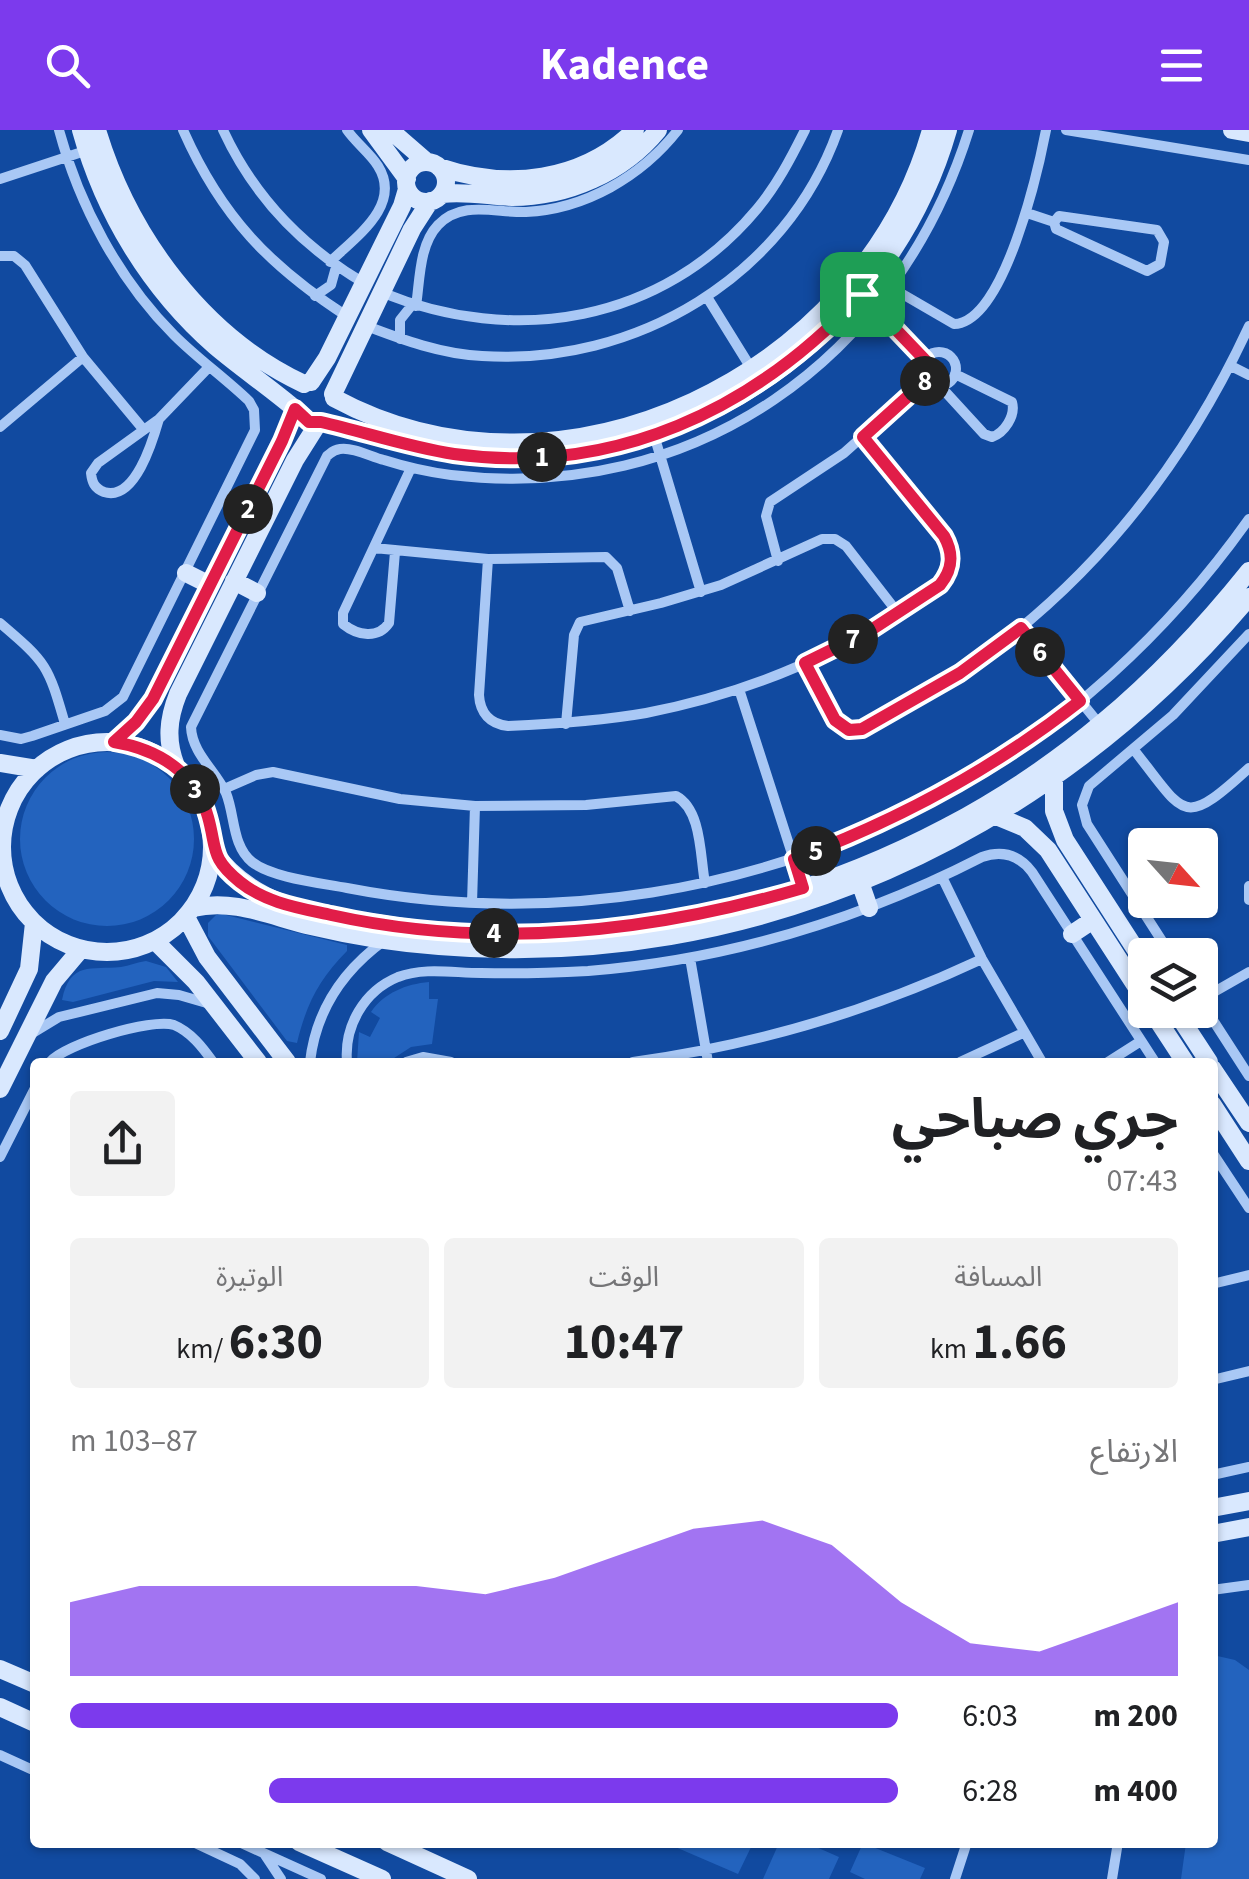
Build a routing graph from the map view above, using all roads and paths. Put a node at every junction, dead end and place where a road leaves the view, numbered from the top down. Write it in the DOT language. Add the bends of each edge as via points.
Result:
graph roads {
  1 [pos="60,130"];
  2 [pos="81,130"];
  3 [pos="183,130"];
  4 [pos="223,130"];
  5 [pos="347,130"];
  6 [pos="371,130"];
  7 [pos="390,130"];
  8 [pos="635,130"];
  9 [pos="658,130"];
  10 [pos="678,130"];
  11 [pos="805,130"];
  12 [pos="838,130"];
  13 [pos="931,130"];
  14 [pos="948,130"];
  15 [pos="968,130"];
  16 [pos="1046,130"];
  17 [pos="1066,130"];
  18 [pos="1232,130"];
  19 [pos="1249,133"];
  20 [pos="95,142"];
  21 [pos="67,158"];
  22 [pos="1249,160"];
  23 [pos="433,164"];
  24 [pos="0,179"];
  25 [pos="407,184"];
  26 [pos="436,198"];
  27 [pos="1027,214"];
  28 [pos="1054,222"];
  29 [pos="0,256"];
  30 [pos="333,264"];
  31 [pos="372,287"];
  32 [pos="892,288"];
  33 [pos="862,294"];
  34 [pos="315,296"];
  35 [pos="708,296"];
  36 [pos="414,305"];
  37 [pos="876,308"];
  38 [pos="356,321"];
  39 [pos="1249,326"];
  40 [pos="400,340"];
  41 [pos="83,357"];
  42 [pos="925,360"];
  43 [pos="1230,366"];
  44 [pos="208,368"];
  45 [pos="753,370"];
  46 [pos="955,374"];
  47 [pos="1249,375"];
  48 [pos="926,380"];
  49 [pos="308,383"];
  50 [pos="940,386"];
  51 [pos="333,396"];
  52 [pos="295,409"];
  53 [pos="158,419"];
  54 [pos="320,422"];
  55 [pos="0,427"];
  56 [pos="143,430"];
  57 [pos="654,435"];
  58 [pos="863,437"];
  59 [pos="660,455"];
  60 [pos="410,468"];
  61 [pos="1249,519"];
  62 [pos="374,548"];
  63 [pos="396,552"];
  64 [pos="488,560"];
  65 [pos="778,561"];
  66 [pos="1249,570"];
  67 [pos="186,572"];
  68 [pos="234,581"];
  69 [pos="210,585"];
  70 [pos="258,592"];
  71 [pos="701,592"];
  72 [pos="1249,597"];
  73 [pos="630,611"];
  74 [pos="898,614"];
  75 [pos="0,623"];
  76 [pos="1021,628"];
  77 [pos="1249,634"];
  78 [pos="805,663"];
  79 [pos="739,688"];
  80 [pos="1080,701"];
  81 [pos="64,724"];
  82 [pos="566,724"];
  83 [pos="1100,725"];
  84 [pos="0,735"];
  85 [pos="114,742"];
  86 [pos="1134,750"];
  87 [pos="0,763"];
  88 [pos="176,766"];
  89 [pos="37,768"];
  90 [pos="1249,768"];
  91 [pos="1054,779"];
  92 [pos="224,788"];
  93 [pos="476,806"];
  94 [pos="996,816"];
  95 [pos="2,823"];
  96 [pos="213,851"];
  97 [pos="794,859"];
  98 [pos="942,877"];
  99 [pos="860,882"];
  100 [pos="704,883"];
  101 [pos="1249,886"];
  102 [pos="803,888"];
  103 [pos="1249,900"];
  104 [pos="472,903"];
  105 [pos="869,908"];
  106 [pos="190,912"];
  107 [pos="1093,920"];
  108 [pos="34,923"];
  109 [pos="1072,934"];
  110 [pos="1128,938"];
  111 [pos="1160,938"];
  112 [pos="384,940"];
  113 [pos="155,941"];
  114 [pos="81,949"];
  115 [pos="690,958"];
  116 [pos="982,959"];
  117 [pos="1249,972"];
  118 [pos="1128,974"];
  119 [pos="214,1006"];
  120 [pos="1164,1028"];
  121 [pos="1188,1028"];
  122 [pos="0,1031"];
  123 [pos="1024,1033"];
  124 [pos="26,1037"];
  125 [pos="1141,1041"];
  126 [pos="989,1050"];
  127 [pos="707,1057"];
  128 [pos="55,1058"];
  129 [pos="210,1058"];
  130 [pos="255,1058"];
  131 [pos="285,1058"];
  132 [pos="311,1058"];
  133 [pos="347,1058"];
  134 [pos="970,1058"];
  135 [pos="992,1058"];
  136 [pos="1040,1058"];
  137 [pos="1114,1058"];
  138 [pos="1152,1058"];
  139 [pos="1183,1058"];
  140 [pos="1207,1058"];
  141 [pos="1218,1076"];
  142 [pos="1249,1076"];
  143 [pos="0,1089"];
  144 [pos="30,1098"];
  145 [pos="1218,1113"];
  146 [pos="1249,1123"];
  147 [pos="0,1156"];
  148 [pos="1249,1160"];
  149 [pos="1218,1161"];
  150 [pos="1249,1208"];
  151 [pos="1249,1275"];
  152 [pos="1218,1283"];
  153 [pos="1249,1372"];
  154 [pos="1218,1379"];
  155 [pos="1249,1467"];
  156 [pos="1218,1473"];
  157 [pos="1244,1502"];
  158 [pos="1218,1507"];
  159 [pos="1248,1527"];
  160 [pos="1218,1533"];
  161 [pos="1249,1585"];
  162 [pos="1218,1589"];
  163 [pos="0,1669"];
  164 [pos="30,1682"];
  165 [pos="0,1707"];
  166 [pos="30,1721"];
  167 [pos="0,1756"];
  168 [pos="30,1768"];
  169 [pos="206,1848"];
  170 [pos="252,1848"];
  171 [pos="312,1848"];
  172 [pos="400,1848"];
  173 [pos="966,1848"];
  174 [pos="1117,1848"];
  175 [pos="265,1854"];
  176 [pos="255,1879"];
  177 [pos="281,1879"];
  178 [pos="321,1879"];
  179 [pos="382,1879"];
  180 [pos="468,1879"];
  181 [pos="955,1879"];
  182 [pos="1112,1879"];
  1 -- 21 [label="street"];
  2 -- 20 [label="street"];
  3 -- 34 [label="street" via="236,222"];
  4 -- 30 [label="street" via="262,197"];
  5 -- 30 [label="street" via="378,164 384,200"];
  6 -- 25 [label="street"];
  7 -- 23 [label="street"];
  8 -- 23 [label="street" via="603,156 555,175 503,180"];
  9 -- 26 [label="street" via="630,157 574,187"];
  10 -- 36 [label="street" via="640,169 597,194 549,209 475,208 447,217 428,240"];
  11 -- 36 [label="street" via="785,170 724,242 646,294 602,310 524,322 461,318"];
  12 -- 35 [label="street" via="794,213"];
  13 -- 45 [label="street" via="912,184 871,256 817,318"];
  14 -- 33 [label="street" via="911,220"];
  15 -- 32 [label="street" via="937,214"];
  16 -- 27 [label="street"];
  17 -- 22 [label="street"];
  18 -- 19 [label="street"];
  20 -- 21 [label="street"];
  20 -- 49 [label="street" via="174,280 228,335 274,369"];
  20 -- 52 [label="street" via="108,204 155,281 216,347"];
  21 -- 24 [label="street"];
  21 -- 44 [label="street" via="118,265"];
  23 -- 25 [label="street" via="416,165"];
  23 -- 26 [label="street" via="445,177"];
  25 -- 26 [label="street" via="419,200"];
  25 -- 31 [label="street"];
  26 -- 31 [label="street"];
  27 -- 28 [label="street"];
  27 -- 32 [label="street" via="999,278 971,320 946,321"];
  28 -- 28 [label="street" via="1060,216 1157,230 1164,242 1160,264 1147,271 1056,229"];
  29 -- 41 [label="street" via="25,265"];
  30 -- 31 [label="street"];
  30 -- 34 [label="street" via="331,285"];
  31 -- 36 [label="street"];
  31 -- 38 [label="street"];
  32 -- 37 [label="street"];
  33 -- 37 [label="street"];
  33 -- 57 [label="street" via="766,380"];
  34 -- 38 [label="street"];
  35 -- 40 [label="street" via="636,334 559,354 478,356"];
  35 -- 45 [label="street"];
  36 -- 40 [label="street" via="400,320"];
  37 -- 42 [label="street"];
  37 -- 59 [label="street" via="779,397"];
  38 -- 40 [label="street"];
  38 -- 49 [label="street"];
  38 -- 51 [label="street"];
  39 -- 43 [label="street"];
  41 -- 55 [label="street"];
  41 -- 56 [label="street"];
  42 -- 46 [label="street" via="936,353 949,356"];
  42 -- 48 [label="street"];
  43 -- 47 [label="street"];
  43 -- 76 [label="street" via="1140,508 1084,572"];
  44 -- 53 [label="street"];
  44 -- 67 [label="street" via="249,401 256,430"];
  45 -- 51 [label="street" via="633,425 546,440 414,429"];
  46 -- 50 [label="street"];
  46 -- 50 [label="street" via="1012,402 1013,415 999,434 984,434"];
  48 -- 50 [label="street"];
  48 -- 58 [label="street"];
  49 -- 51 [label="street" via="321,383"];
  49 -- 52 [label="street" via="296,392"];
  51 -- 54 [label="street" via="332,412"];
  52 -- 54 [label="street" via="304,420"];
  52 -- 69 [label="street"];
  53 -- 56 [label="street"];
  53 -- 56 [label="street" via="132,480 114,493 98,489 94,468"];
  54 -- 57 [label="street" via="483,457 570,454"];
  54 -- 68 [label="street"];
  57 -- 59 [label="street"];
  58 -- 65 [label="street" via="770,502 767,523"];
  58 -- 74 [label="street" via="944,536 952,556 940,585"];
  59 -- 60 [label="street" via="535,478"];
  59 -- 71 [label="street"];
  60 -- 62 [label="street"];
  60 -- 70 [label="street" via="346,449 327,456"];
  61 -- 80 [label="street" via="1160,628"];
  62 -- 63 [label="street"];
  62 -- 63 [label="street" via="342,616 346,626 367,634 389,623"];
  63 -- 64 [label="street"];
  64 -- 73 [label="street" via="606,557 617,568"];
  64 -- 82 [label="street" via="482,710 500,725"];
  65 -- 71 [label="street"];
  65 -- 74 [label="street" via="835,539"];
  66 -- 83 [label="street" via="1182,650"];
  67 -- 69 [label="street"];
  67 -- 81 [label="street" via="123,697 105,711"];
  68 -- 70 [label="street"];
  68 -- 88 [label="street" via="172,708 168,738"];
  69 -- 85 [label="street" via="153,699"];
  70 -- 92 [label="street" via="192,727 194,745"];
  71 -- 73 [label="street"];
  72 -- 91 [label="street" via="1182,672"];
  73 -- 82 [label="street" via="586,619 576,628"];
  74 -- 78 [label="street"];
  75 -- 81 [label="street" via="44,662"];
  76 -- 78 [label="street" via="928,694 856,730 835,720"];
  76 -- 80 [label="street"];
  77 -- 86 [label="street"];
  78 -- 79 [label="street"];
  79 -- 82 [label="street"];
  79 -- 97 [label="street"];
  80 -- 83 [label="street"];
  80 -- 97 [label="street" via="944,793"];
  81 -- 84 [label="street" via="20,740"];
  83 -- 102 [label="street" via="974,812"];
  85 -- 88 [label="street" via="157,753"];
  85 -- 89 [label="street" via="73,747"];
  86 -- 90 [label="street" via="1187,808 1208,805"];
  86 -- 111 [label="street" via="1089,786 1083,814"];
  87 -- 89 [label="street"];
  88 -- 96 [label="street" via="208,813"];
  89 -- 95 [label="street"];
  91 -- 94 [label="street"];
  91 -- 110 [label="street" via="1054,810 1064,840"];
  92 -- 93 [label="street" via="256,774 281,773 400,799"];
  92 -- 104 [label="street" via="241,848 260,867 369,892"];
  93 -- 100 [label="street" via="676,796 693,813"];
  93 -- 104 [label="street"];
  94 -- 99 [label="street"];
  94 -- 107 [label="street" via="1038,838"];
  95 -- 108 [label="street" via="6,876"];
  96 -- 102 [label="street" via="238,881 272,901 462,932 634,926"];
  96 -- 106 [label="street"];
  97 -- 100 [label="street"];
  97 -- 102 [label="street"];
  98 -- 105 [label="street"];
  98 -- 109 [label="street" via="990,854 1010,854 1026,864"];
  98 -- 116 [label="street"];
  99 -- 105 [label="street"];
  99 -- 112 [label="street" via="723,925 600,946 492,949"];
  100 -- 104 [label="street" via="589,901"];
  101 -- 103 [label="street"];
  105 -- 115 [label="street"];
  106 -- 112 [label="street" via="217,904 242,907"];
  106 -- 113 [label="street"];
  106 -- 131 [label="street" via="207,957"];
  107 -- 109 [label="street"];
  107 -- 118 [label="street"];
  108 -- 114 [label="street"];
  108 -- 122 [label="street" via="29,969"];
  109 -- 125 [label="street"];
  112 -- 132 [label="street" via="337,986 317,1026"];
  113 -- 114 [label="street" via="124,951"];
  113 -- 119 [label="street"];
  114 -- 124 [label="street" via="54,981"];
  115 -- 127 [label="street"];
  115 -- 133 [label="street" via="566,972 426,971 398,977 356,1014"];
  116 -- 123 [label="street"];
  116 -- 127 [label="street" via="838,1018"];
  117 -- 142 [label="street" via="1200,1000"];
  119 -- 124 [label="street" via="158,994 60,1017"];
  119 -- 130 [label="street"];
  120 -- 139 [label="street"];
  121 -- 140 [label="street"];
  123 -- 126 [label="street"];
  123 -- 136 [label="street"];
  124 -- 143 [label="street"];
  125 -- 137 [label="street"];
  125 -- 138 [label="street"];
  126 -- 134 [label="street"];
  126 -- 135 [label="street"];
  128 -- 129 [label="street" via="157,1023 188,1033"];
  141 -- 146 [label="street"];
  144 -- 147 [label="street"];
  145 -- 148 [label="street"];
  149 -- 150 [label="street"];
  151 -- 152 [label="street"];
  153 -- 154 [label="street"];
  155 -- 156 [label="street"];
  157 -- 158 [label="street"];
  157 -- 159 [label="street"];
  159 -- 160 [label="street"];
  161 -- 162 [label="street"];
  163 -- 164 [label="street"];
  165 -- 166 [label="street"];
  167 -- 168 [label="street"];
  169 -- 176 [label="street"];
  170 -- 175 [label="street"];
  171 -- 179 [label="street"];
  172 -- 180 [label="street"];
  173 -- 181 [label="street"];
  174 -- 182 [label="street"];
  175 -- 177 [label="street"];
  175 -- 178 [label="street"];
}
